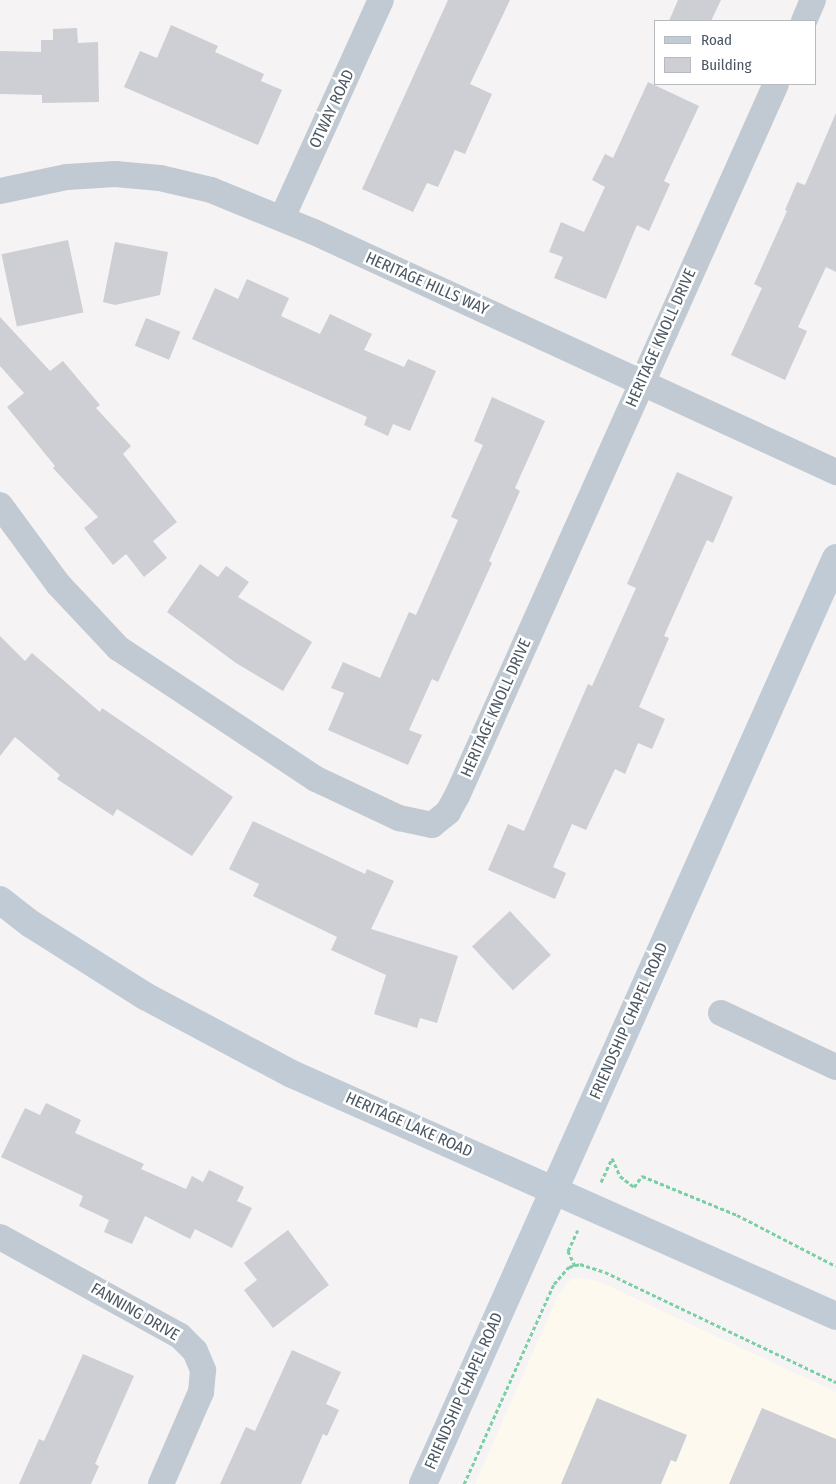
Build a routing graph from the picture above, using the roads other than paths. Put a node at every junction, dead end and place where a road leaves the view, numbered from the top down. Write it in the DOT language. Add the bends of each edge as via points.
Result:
graph roads {
  1 [pos="381,0"];
  2 [pos="813,0"];
  3 [pos="804,20"];
  4 [pos="776,85"];
  5 [pos="0,191"];
  6 [pos="282,218"];
  7 [pos="642,381"];
  8 [pos="836,472"];
  9 [pos="0,505"];
  10 [pos="836,558"];
  11 [pos="0,900"];
  12 [pos="721,1013"];
  13 [pos="834,1061"];
  14 [pos="554,1190"];
  15 [pos="0,1237"];
  16 [pos="836,1316"];
  17 [pos="161,1484"];
  18 [pos="423,1484"];
  1 -- 6 [label="street, OTWAY ROAD"];
  2 -- 3 [label="street"];
  4 -- 7 [label="street, HERITAGE KNOLL DRIVE"];
  5 -- 6 [label="street, HERITAGE HILLS WAY" via="67,177 116,174 160,178 211,190"];
  6 -- 7 [label="street, HERITAGE HILLS WAY"];
  7 -- 8 [label="street, HERITAGE HILLS WAY"];
  7 -- 9 [label="street, HERITAGE KNOLL DRIVE" via="457,796 448,812 432,825 399,818 316,779 118,648 58,584"];
  10 -- 14 [label="street, FRIENDSHIP CHAPEL ROAD"];
  11 -- 14 [label="street, HERITAGE LAKE ROAD" via="31,924 145,996 267,1061"];
  12 -- 13 [label="street"];
  14 -- 16 [label="street, HERITAGE LAKE ROAD"];
  14 -- 18 [label="street, FRIENDSHIP CHAPEL ROAD"];
  15 -- 17 [label="street, FANNING DRIVE" via="180,1336 195,1351 203,1370 201,1392"];
}
